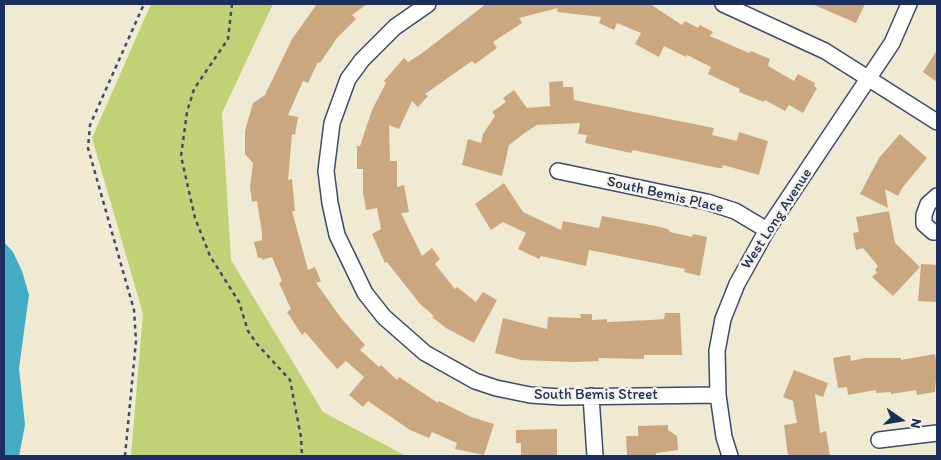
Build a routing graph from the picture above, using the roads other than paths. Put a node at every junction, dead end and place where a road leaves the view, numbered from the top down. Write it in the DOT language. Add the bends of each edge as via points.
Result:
graph roads {
  1 [pos="428,4"];
  2 [pos="723,4"];
  3 [pos="909,4"];
  4 [pos="869,77"];
  5 [pos="937,122"];
  6 [pos="558,171"];
  7 [pos="937,196"];
  8 [pos="767,230"];
  9 [pos="937,232"];
  10 [pos="718,395"];
  11 [pos="591,396"];
  12 [pos="937,433"];
  13 [pos="879,440"];
  14 [pos="595,456"];
  15 [pos="730,456"];
  1 -- 11 [label="street, South Bemis Street" via="395,27 362,60 348,79 332,122 326,171 337,235 346,257 366,293 384,316 425,353 450,368 475,381 530,395"];
  2 -- 4 [label="street" via="825,51"];
  3 -- 4 [label="street, West Long Avenue" via="892,43"];
  4 -- 5 [label="street"];
  4 -- 8 [label="street, West Long Avenue"];
  6 -- 8 [label="street, South Bemis Place" via="707,202 735,211"];
  7 -- 9 [label="street" via="928,204 924,224"];
  8 -- 10 [label="street, West Long Avenue" via="737,284 723,320 717,351"];
  10 -- 11 [label="street, South Bemis Street"];
  10 -- 15 [label="street, West Long Avenue"];
  11 -- 14 [label="street"];
  12 -- 13 [label="street"];
}
